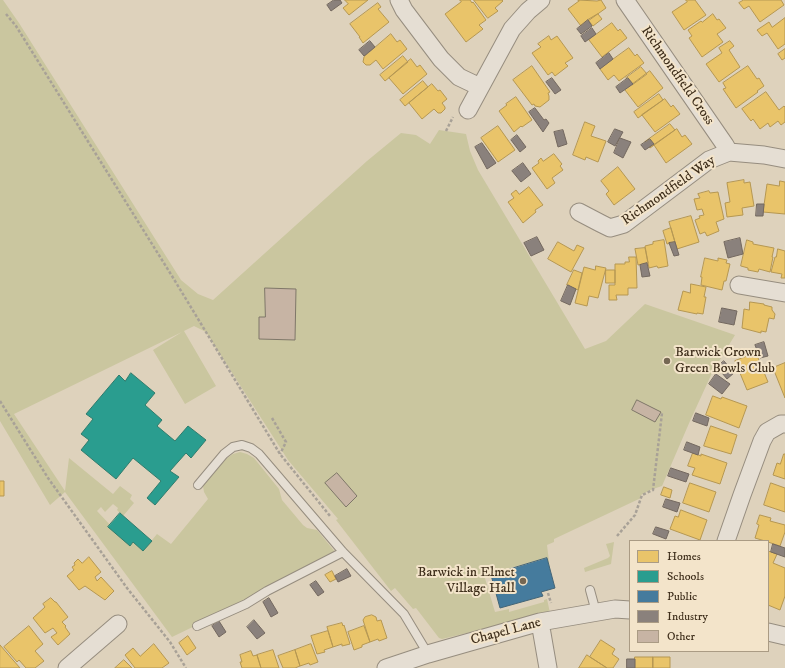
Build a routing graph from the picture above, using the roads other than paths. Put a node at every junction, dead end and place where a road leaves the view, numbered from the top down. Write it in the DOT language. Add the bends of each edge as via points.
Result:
graph roads {
  1 [pos="399,0"];
  2 [pos="541,0"];
  3 [pos="625,0"];
  4 [pos="480,87"];
  5 [pos="468,110"];
  6 [pos="728,152"];
  7 [pos="785,158"];
  8 [pos="578,209"];
  9 [pos="739,285"];
  10 [pos="785,293"];
  11 [pos="785,424"];
  12 [pos="198,485"];
  13 [pos="726,540"];
  14 [pos="343,552"];
  15 [pos="590,590"];
  16 [pos="629,610"];
  17 [pos="596,612"];
  18 [pos="540,622"];
  19 [pos="118,624"];
  20 [pos="197,626"];
  21 [pos="769,632"];
  22 [pos="785,636"];
  23 [pos="428,654"];
  24 [pos="67,668"];
  25 [pos="386,668"];
  26 [pos="548,668"];
  1 -- 4 [label="street" via="441,59 459,76"];
  2 -- 4 [label="street" via="512,29"];
  3 -- 6 [label="street, Richmondfield Cross" via="725,144"];
  4 -- 5 [label="street"];
  6 -- 7 [label="street, Richmondfield Way"];
  6 -- 8 [label="street, Richmondfield Way" via="709,160 624,224 610,228"];
  9 -- 10 [label="street"];
  11 -- 13 [label="street" via="767,432 762,441"];
  12 -- 14 [label="lane" via="233,447 242,445 251,448 259,454"];
  14 -- 20 [label="lane" via="246,604"];
  14 -- 23 [label="lane" via="404,614"];
  15 -- 17 [label="lane"];
  16 -- 17 [label="street, Chapel Lane"];
  17 -- 18 [label="street, Chapel Lane"];
  18 -- 23 [label="street, Chapel Lane"];
  18 -- 26 [label="street"];
  19 -- 24 [label="street"];
  21 -- 22 [label="street"];
  23 -- 25 [label="street, Chapel Lane"];
}
